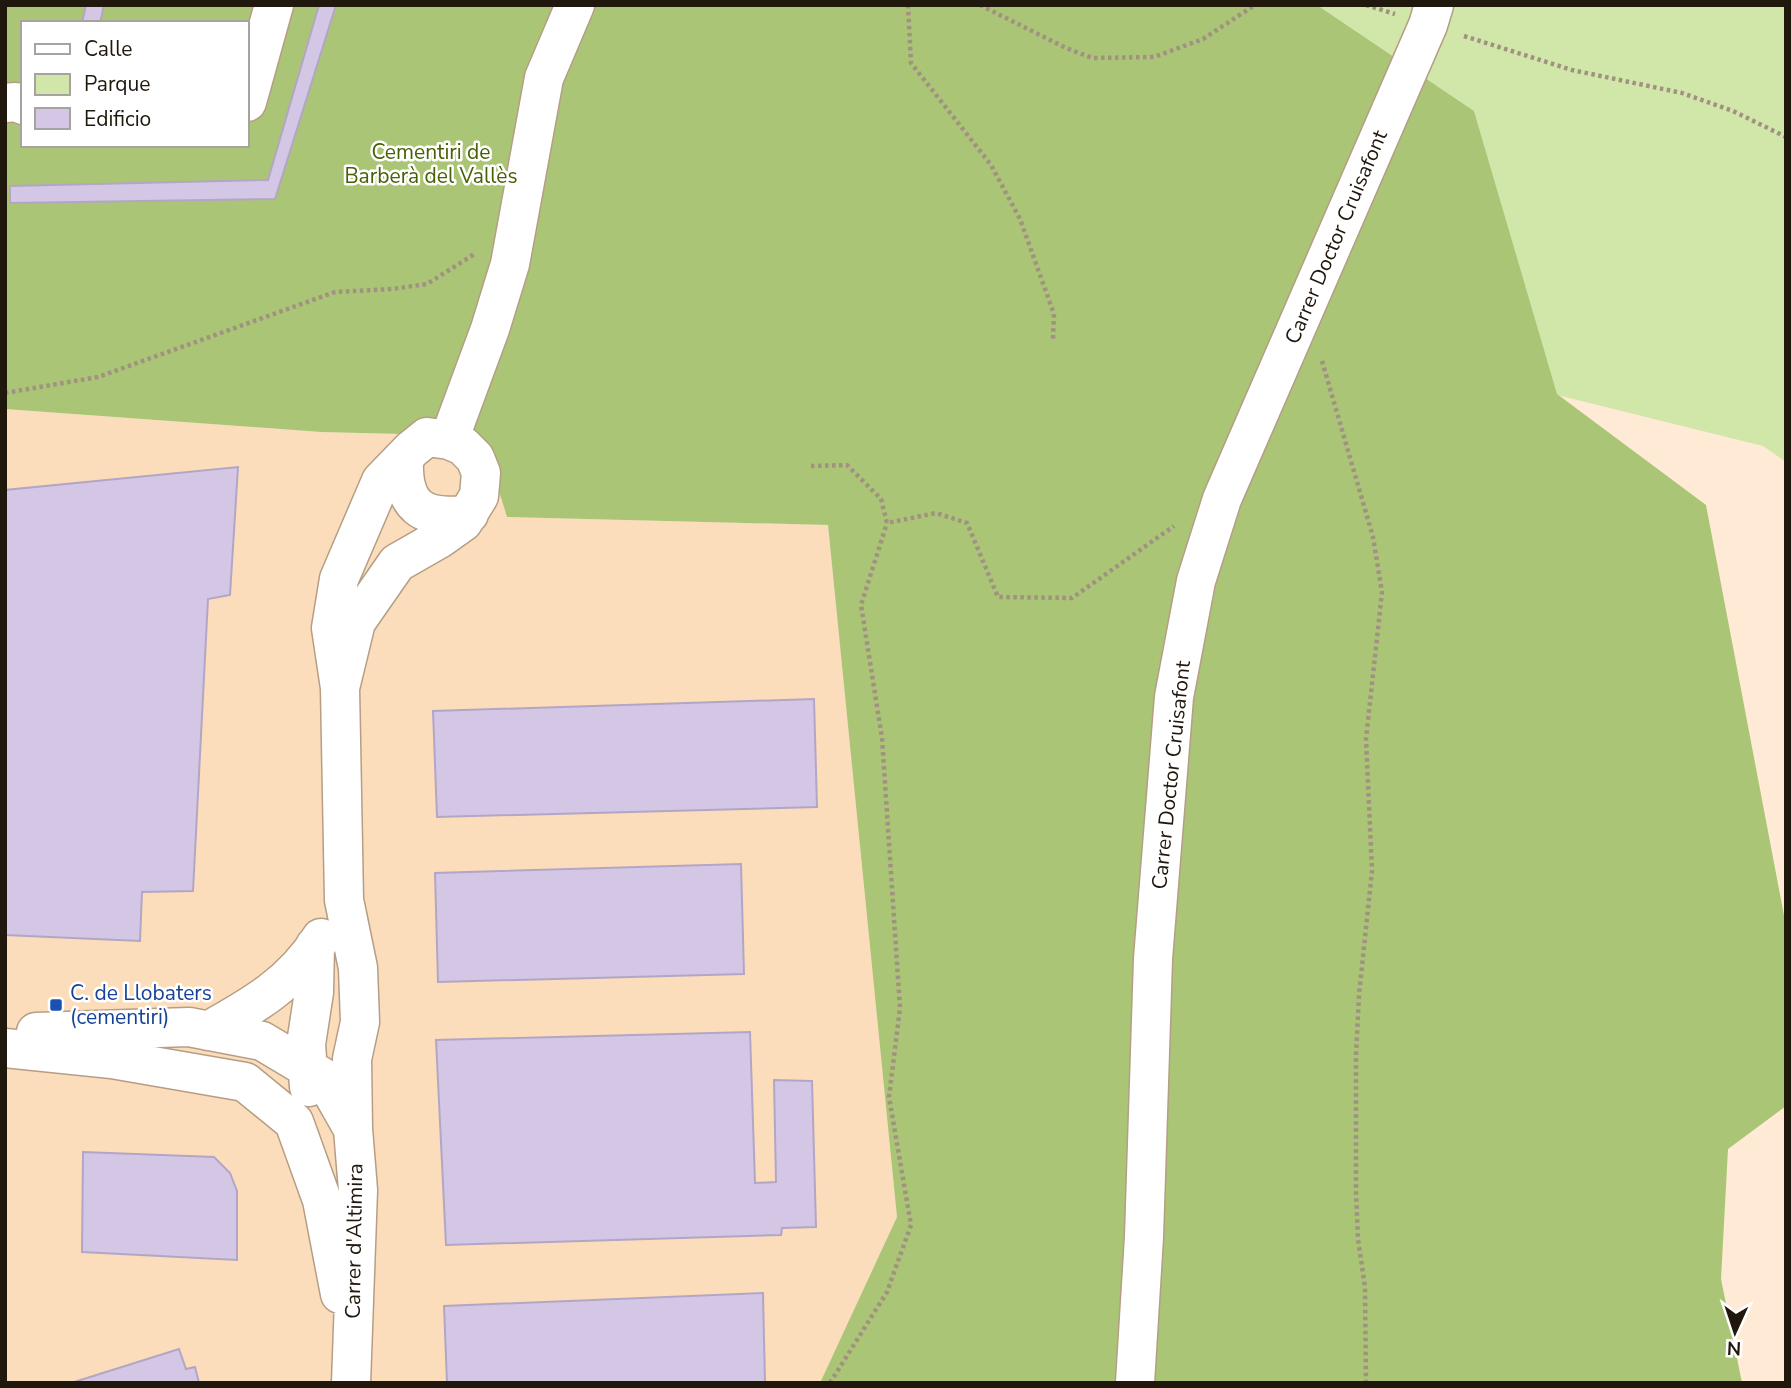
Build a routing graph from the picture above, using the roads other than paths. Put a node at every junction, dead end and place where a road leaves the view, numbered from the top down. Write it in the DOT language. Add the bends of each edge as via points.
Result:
graph roads {
  1 [pos="274,5"];
  2 [pos="575,5"];
  3 [pos="1434,5"];
  4 [pos="248,98"];
  5 [pos="449,440"];
  6 [pos="404,458"];
  7 [pos="469,514"];
  8 [pos="340,688"];
  9 [pos="344,900"];
  10 [pos="315,946"];
  11 [pos="208,1031"];
  12 [pos="5,1033"];
  13 [pos="5,1048"];
  14 [pos="257,1064"];
  15 [pos="323,1071"];
  16 [pos="329,1237"];
  17 [pos="351,1368"];
  18 [pos="1135,1383"];
  1 -- 4 [label="street"];
  2 -- 5 [label="street" via="544,78 510,264"];
  3 -- 18 [label="street, Carrer Doctor Cruisafont" via="1222,499 1196,582 1174,697 1156,931"];
  5 -- 6 [label="street, Carrer d'Altimira" via="427,437"];
  5 -- 7 [label="street, Carrer d'Altimira" via="475,458 481,473 479,496"];
  6 -- 7 [label="street" via="404,485 417,505 429,514 446,517"];
  6 -- 8 [label="street, Carrer d'Altimira" via="382,481 339,579 331,628"];
  7 -- 8 [label="street, Carrer d'Altimira" via="439,540 397,563 356,622"];
  8 -- 9 [label="street, Carrer d'Altimira"];
  9 -- 10 [label="street"];
  9 -- 15 [label="street, Carrer d'Altimira" via="359,981 360,1022"];
  10 -- 11 [label="street" via="304,964 254,1005"];
  10 -- 15 [label="street, Carrer d'Altimira" via="306,1044"];
  11 -- 12 [label="street" via="189,1027"];
  11 -- 14 [label="street"];
  13 -- 14 [label="street" via="112,1059"];
  14 -- 15 [label="street"];
  14 -- 16 [label="street, Carrer d'Altimira" via="294,1122 322,1200"];
  15 -- 16 [label="street, Carrer d'Altimira" via="309,1094 330,1143 334,1178"];
  15 -- 17 [label="street, Carrer d'Altimira" via="353,1129 358,1191"];
  16 -- 17 [label="street, Carrer d'Altimira"];
}
